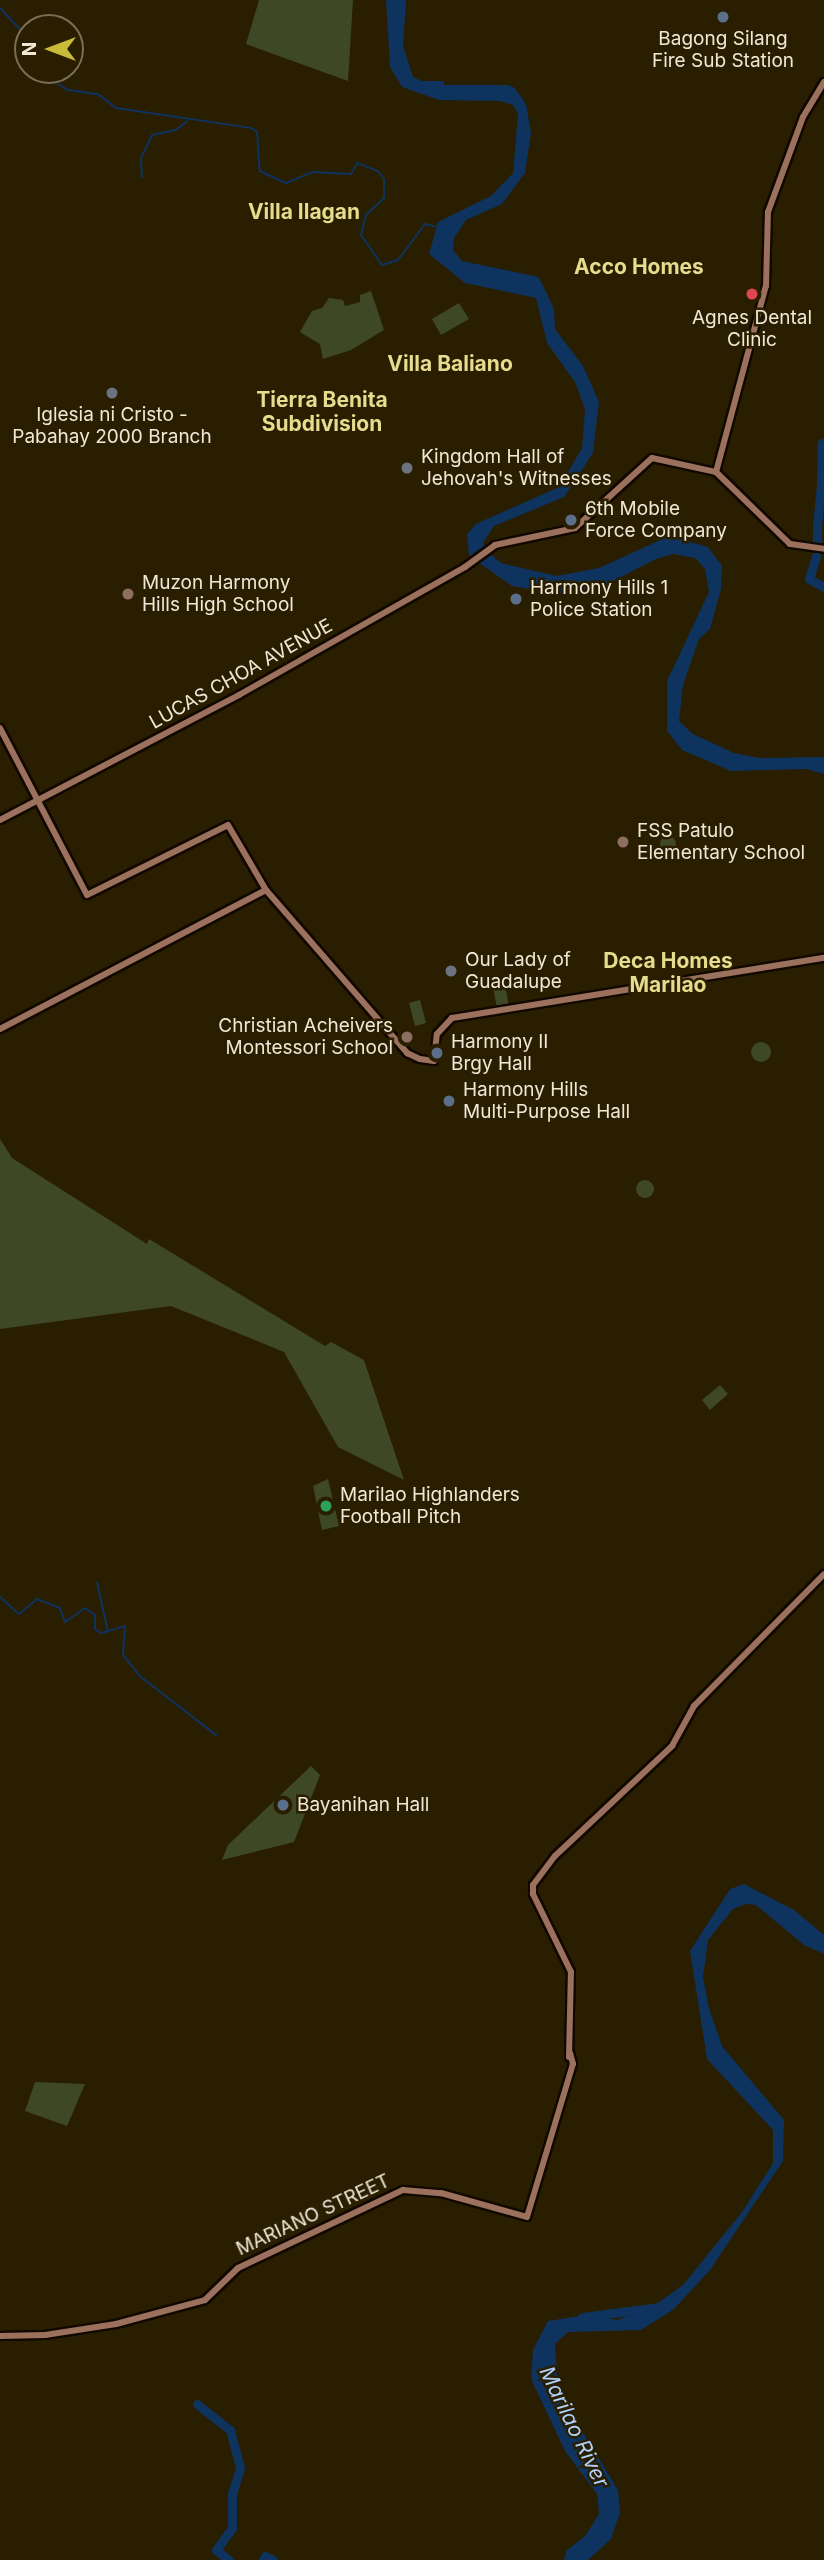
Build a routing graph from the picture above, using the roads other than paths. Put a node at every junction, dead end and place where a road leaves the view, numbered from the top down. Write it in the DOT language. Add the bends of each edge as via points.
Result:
graph roads {
  1 [pos="824,82"];
  2 [pos="716,472"];
  3 [pos="824,549"];
  4 [pos="0,728"];
  5 [pos="37,800"];
  6 [pos="0,820"];
  7 [pos="265,890"];
  8 [pos="824,958"];
  9 [pos="0,1030"];
  10 [pos="824,1574"];
  11 [pos="0,2336"];
  1 -- 2 [label="main road" via="803,117 768,212 766,286"];
  2 -- 3 [label="main road" via="795,547"];
  2 -- 5 [label="main road, LUCAS CHOA AVENUE" via="652,458 575,528 488,548 469,564 239,695"];
  4 -- 5 [label="main road"];
  5 -- 6 [label="main road, LUCAS CHOA AVENUE"];
  5 -- 7 [label="main road" via="90,897 228,825"];
  7 -- 8 [label="main road" via="407,1053 434,1061 437,1034 448,1019"];
  7 -- 9 [label="main road"];
  10 -- 11 [label="main road, MARIANO STREET" via="694,1706 672,1746 555,1856 533,1885 533,1894 571,1972 570,2053 568,2077 527,2217 441,2193 402,2190 239,2268 205,2300 108,2325"];
}
